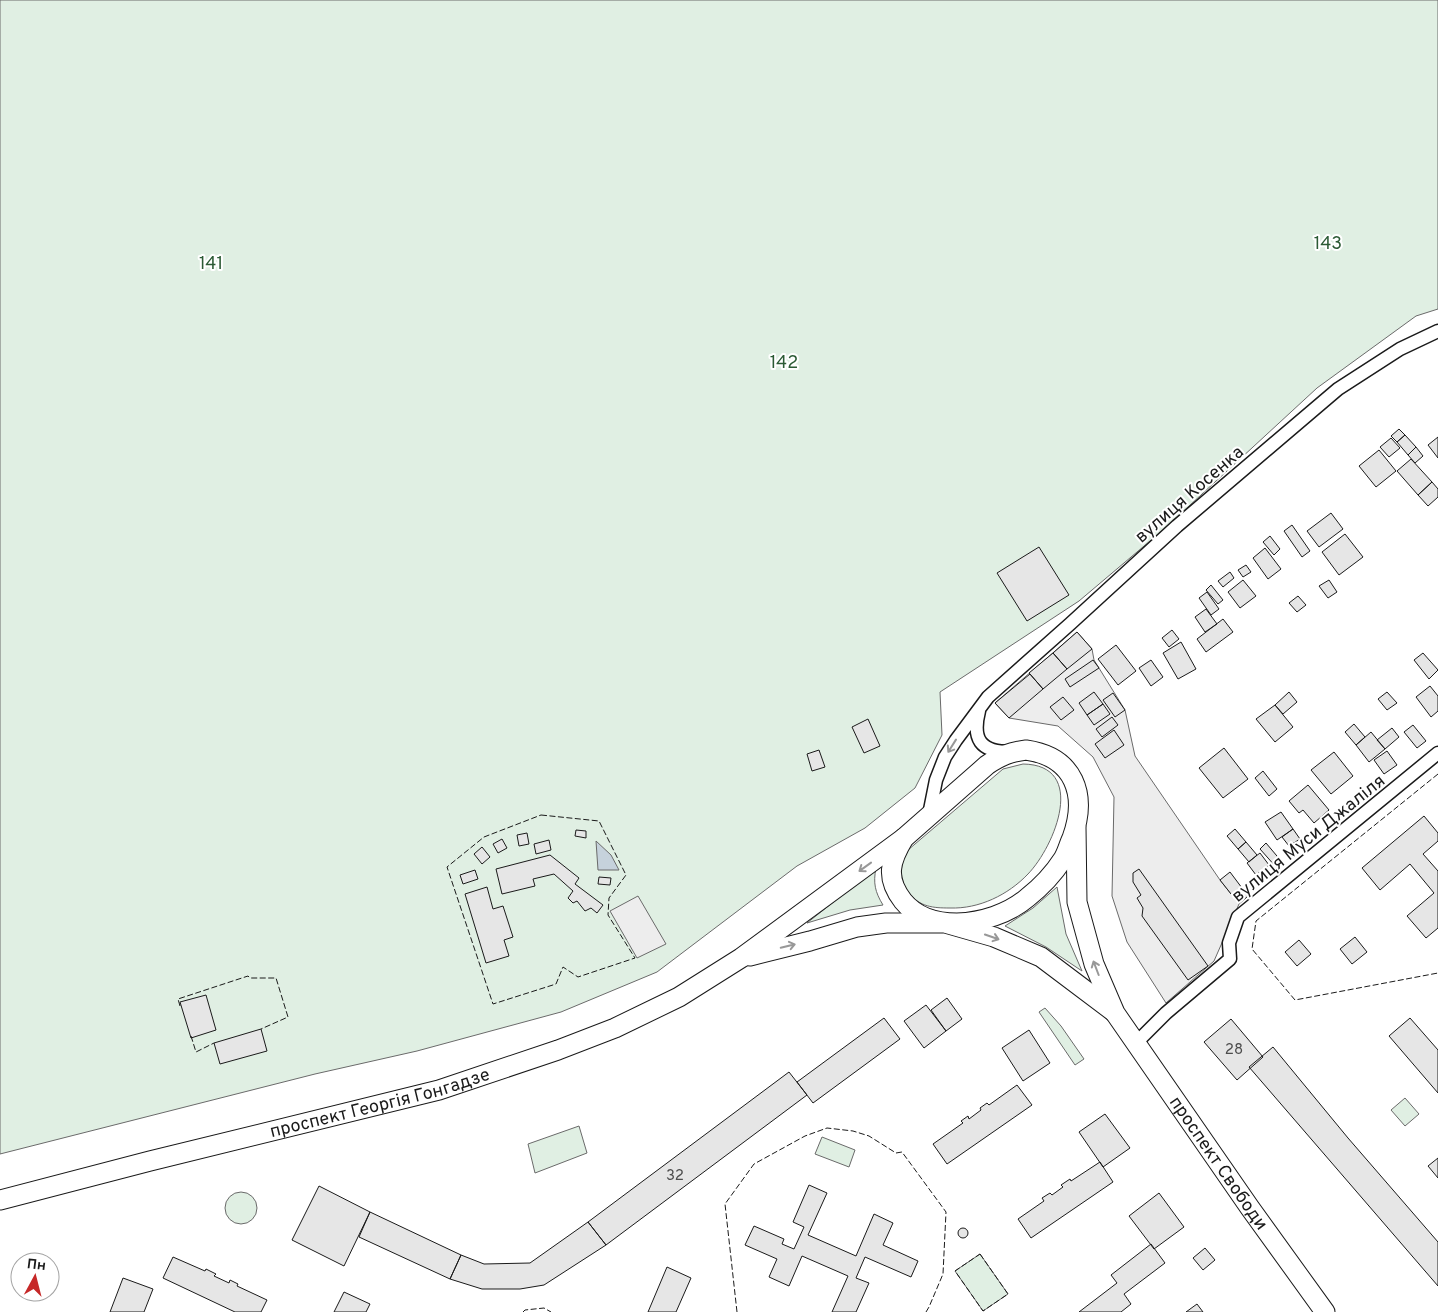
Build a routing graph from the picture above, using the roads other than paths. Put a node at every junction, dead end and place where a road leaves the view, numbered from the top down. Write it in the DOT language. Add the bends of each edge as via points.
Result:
graph roads {
  1 [pos="1438,331"];
  2 [pos="980,706"];
  3 [pos="1012,752"];
  4 [pos="1438,753"];
  5 [pos="930,815"];
  6 [pos="1076,827"];
  7 [pos="904,838"];
  8 [pos="945,923"];
  9 [pos="741,958"];
  10 [pos="1115,1012"];
  11 [pos="1136,1043"];
  12 [pos="0,1200"];
  13 [pos="1325,1312"];
  1 -- 2 [label="street, вулиця Косенка" via="1400,349 1338,389 1177,526"];
  2 -- 3 [label="street" via="978,741 998,752"];
  2 -- 5 [label="street, вулиця Косенка, one-way" via="945,757 936,780"];
  3 -- 5 [label="street" via="986,765"];
  3 -- 6 [label="street" via="1026,750 1050,756 1068,772 1074,782 1079,806"];
  4 -- 11 [label="street, вулиця Муси Джаліля" via="1238,917 1229,943 1230,959"];
  5 -- 7 [label="street"];
  6 -- 8 [label="street" via="1064,857 1026,899 998,915 972,922"];
  10 -- 6 [label="street, проспект Свободи, one-way" via="1094,964 1077,902"];
  7 -- 8 [label="street" via="893,864 892,885 907,906 920,916"];
  7 -- 9 [label="street, проспект Георгія Гонгадзе, one-way"];
  9 -- 8 [label="street, проспект Георгія Гонгадзе, one-way" via="857,927 886,923"];
  8 -- 10 [label="street, проспект Свободи, one-way" via="994,937 1041,957"];
  9 -- 12 [label="street, проспект Георгія Гонгадзе" via="679,997 615,1028 439,1090"];
  10 -- 11 [label="street, проспект Свободи"];
  11 -- 13 [label="street, проспект Свободи"];
}
